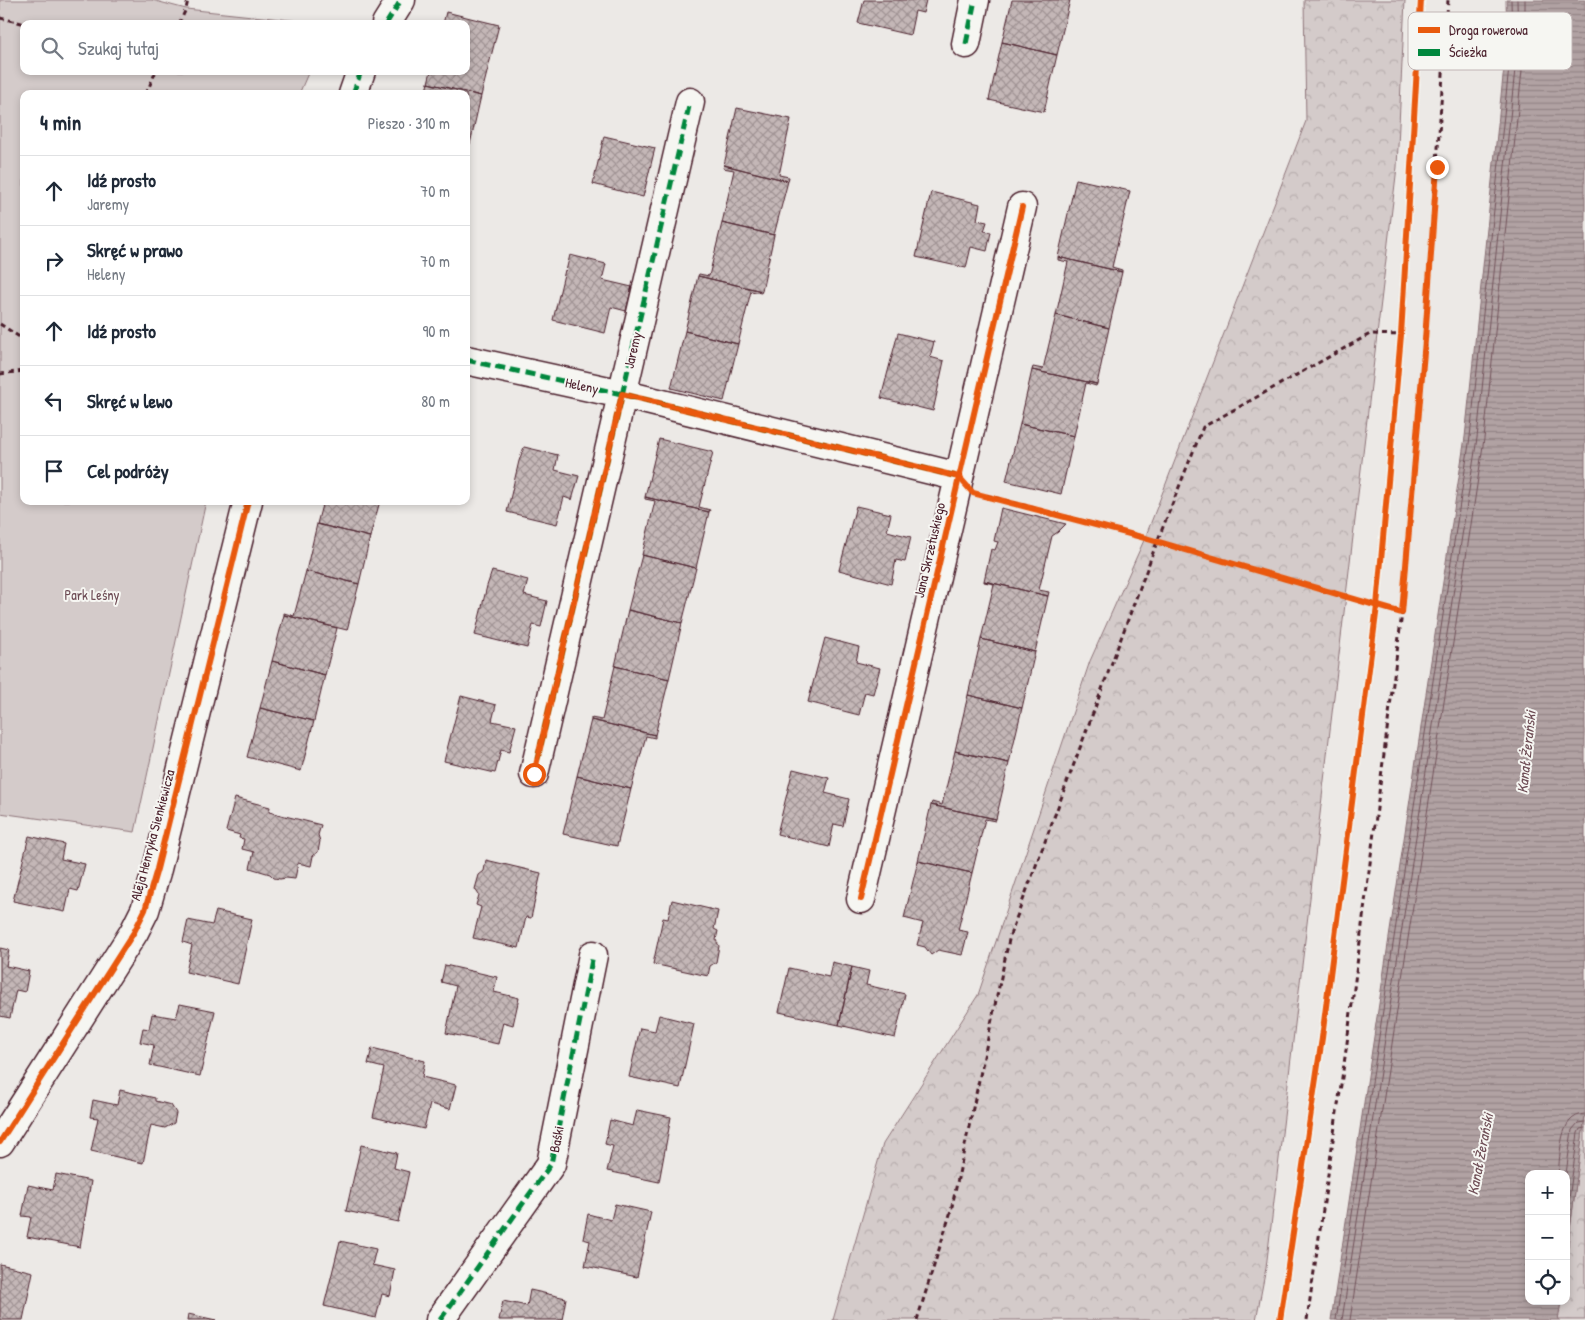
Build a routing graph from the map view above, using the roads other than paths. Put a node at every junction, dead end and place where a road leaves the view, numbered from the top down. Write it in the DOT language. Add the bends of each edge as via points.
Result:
graph roads {
  1 [pos="401,0"];
  2 [pos="976,0"];
  3 [pos="388,20"];
  4 [pos="966,44"];
  5 [pos="360,75"];
  6 [pos="354,90"];
  7 [pos="690,102"];
  8 [pos="1022,206"];
  9 [pos="470,361"];
  10 [pos="622,394"];
  11 [pos="959,477"];
  12 [pos="247,505"];
  13 [pos="534,774"];
  14 [pos="861,899"];
  15 [pos="593,955"];
  16 [pos="0,1142"];
  17 [pos="440,1320"];
  1 -- 3 [label="street"];
  2 -- 4 [label="street"];
  5 -- 6 [label="street"];
  7 -- 10 [label="street, Jaremy"];
  8 -- 11 [label="street, Jana Skrzetuskiego"];
  9 -- 10 [label="street, Heleny"];
  10 -- 11 [label="street, Heleny"];
  10 -- 13 [label="street, Jaremy"];
  11 -- 14 [label="street, Jana Skrzetuskiego"];
  12 -- 16 [label="street, Aleja Henryka Sienkiewicza" via="145,910"];
  15 -- 17 [label="street, Baśki" via="551,1164"];
}
